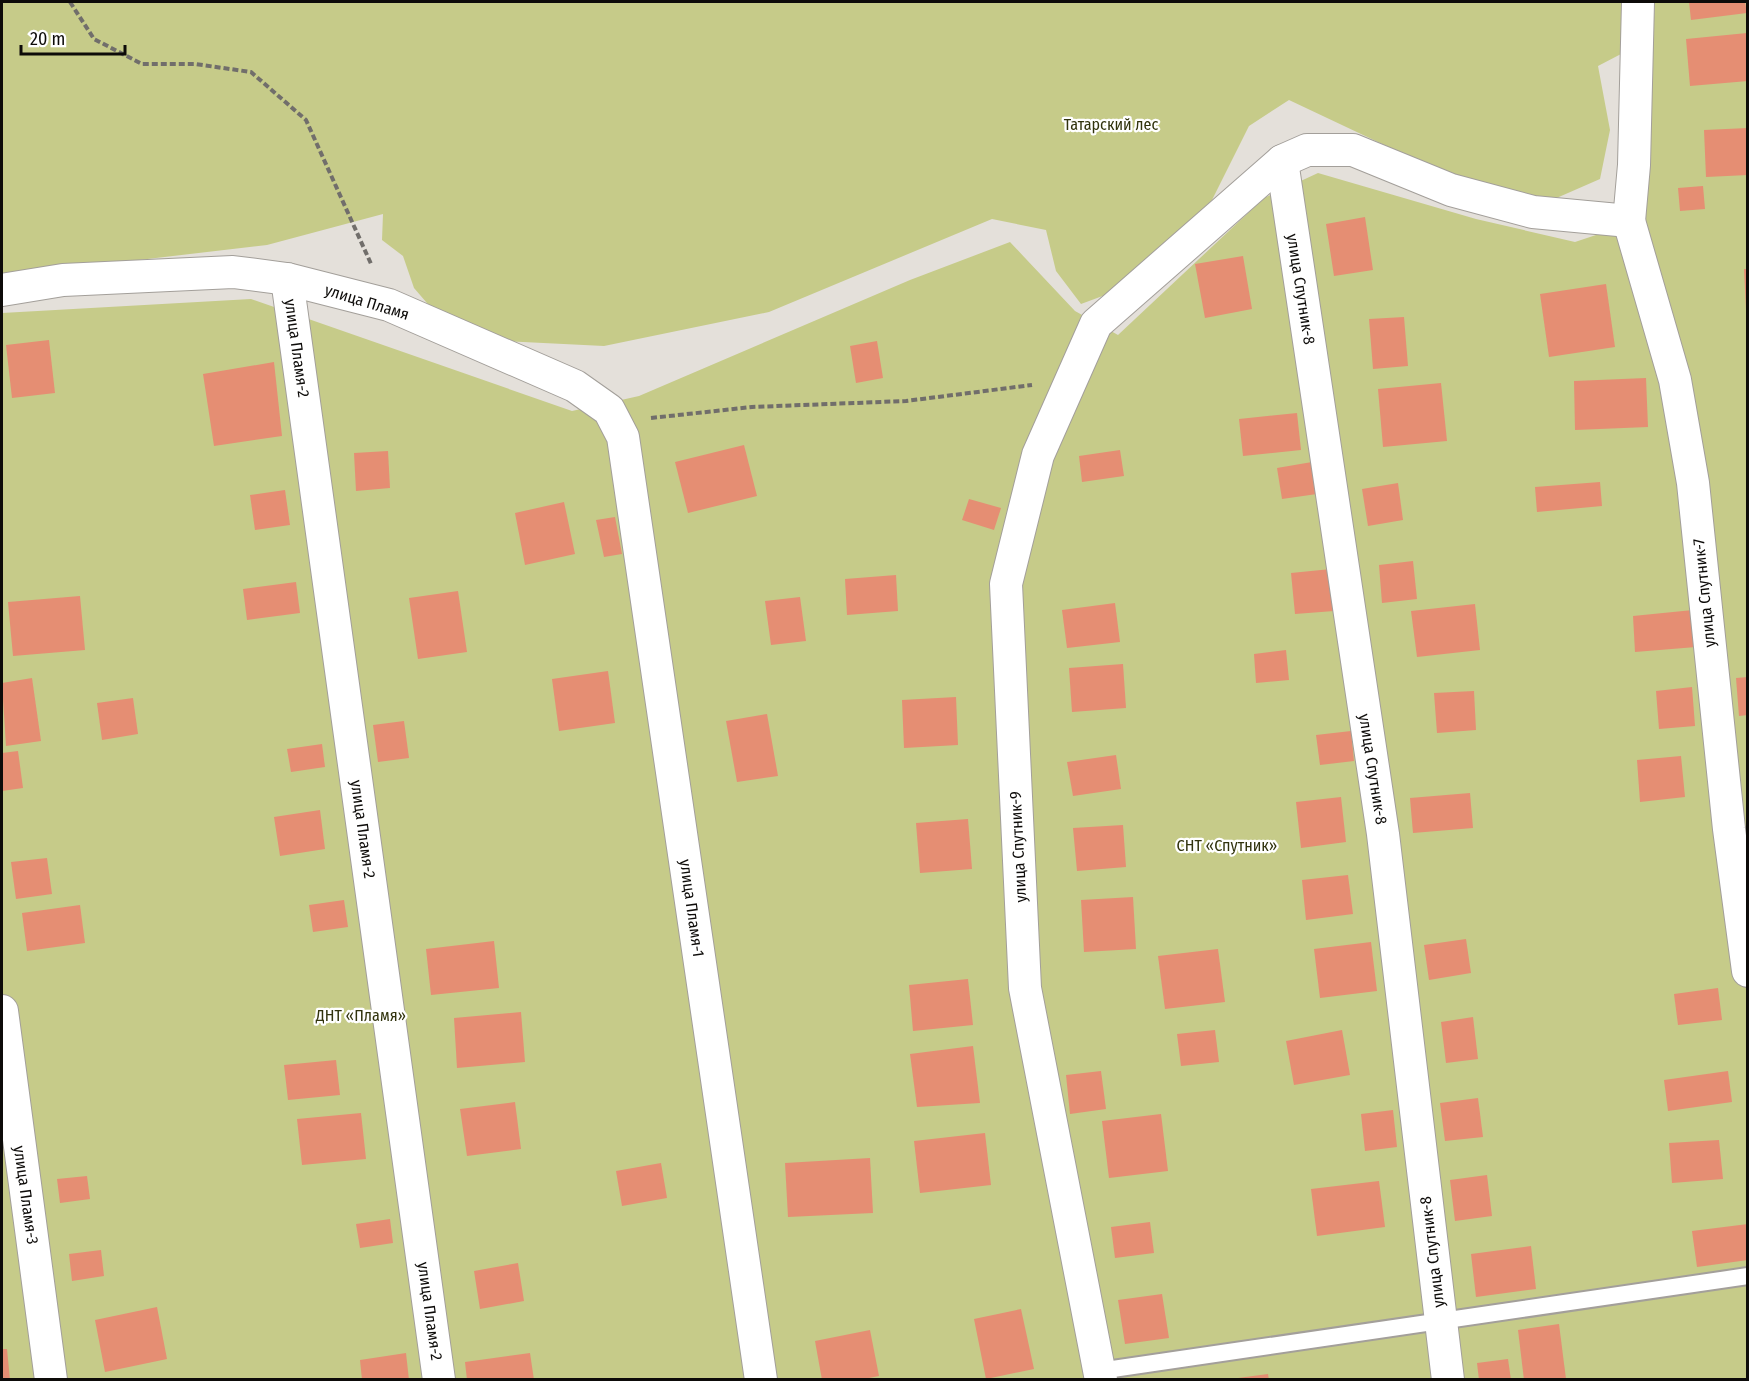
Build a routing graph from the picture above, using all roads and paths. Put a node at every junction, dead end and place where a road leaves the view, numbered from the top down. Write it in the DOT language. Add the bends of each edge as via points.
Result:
graph roads {
  1 [pos="70,2"];
  2 [pos="1638,2"];
  3 [pos="1282,161"];
  4 [pos="1629,221"];
  5 [pos="287,279"];
  6 [pos="2,290"];
  7 [pos="389,305"];
  8 [pos="1071,380"];
  9 [pos="619,430"];
  10 [pos="1748,971"];
  11 [pos="2,1011"];
  12 [pos="1748,1276"];
  13 [pos="1440,1321"];
  14 [pos="1100,1375"];
  15 [pos="51,1380"];
  16 [pos="439,1380"];
  17 [pos="761,1380"];
  18 [pos="1448,1380"];
  1 -- 7 [label="path" via="94,39 142,64 195,64 251,72 306,120"];
  2 -- 4 [label="street"];
  3 -- 4 [label="street" via="1307,150 1353,150 1451,189 1533,212"];
  3 -- 8 [label="street, улица Спутник-9" via="1096,324"];
  3 -- 13 [label="street, улица Спутник-8" via="1383,834"];
  4 -- 10 [label="street, улица Спутник-7" via="1675,380 1693,483"];
  5 -- 6 [label="street, улица Пламя" via="233,272 63,280"];
  5 -- 7 [label="street, улица Пламя"];
  5 -- 16 [label="street, улица Пламя-2"];
  7 -- 9 [label="street, улица Пламя" via="575,386 609,410"];
  8 -- 9 [label="path" via="906,401 752,407"];
  8 -- 14 [label="street, улица Спутник-9" via="1038,454 1006,584 1025,988"];
  9 -- 17 [label="street, улица Пламя-1"];
  11 -- 15 [label="street, улица Пламя-3"];
  12 -- 13 [label="lane"];
  13 -- 14 [label="lane"];
  13 -- 18 [label="street, улица Спутник-8"];
}
